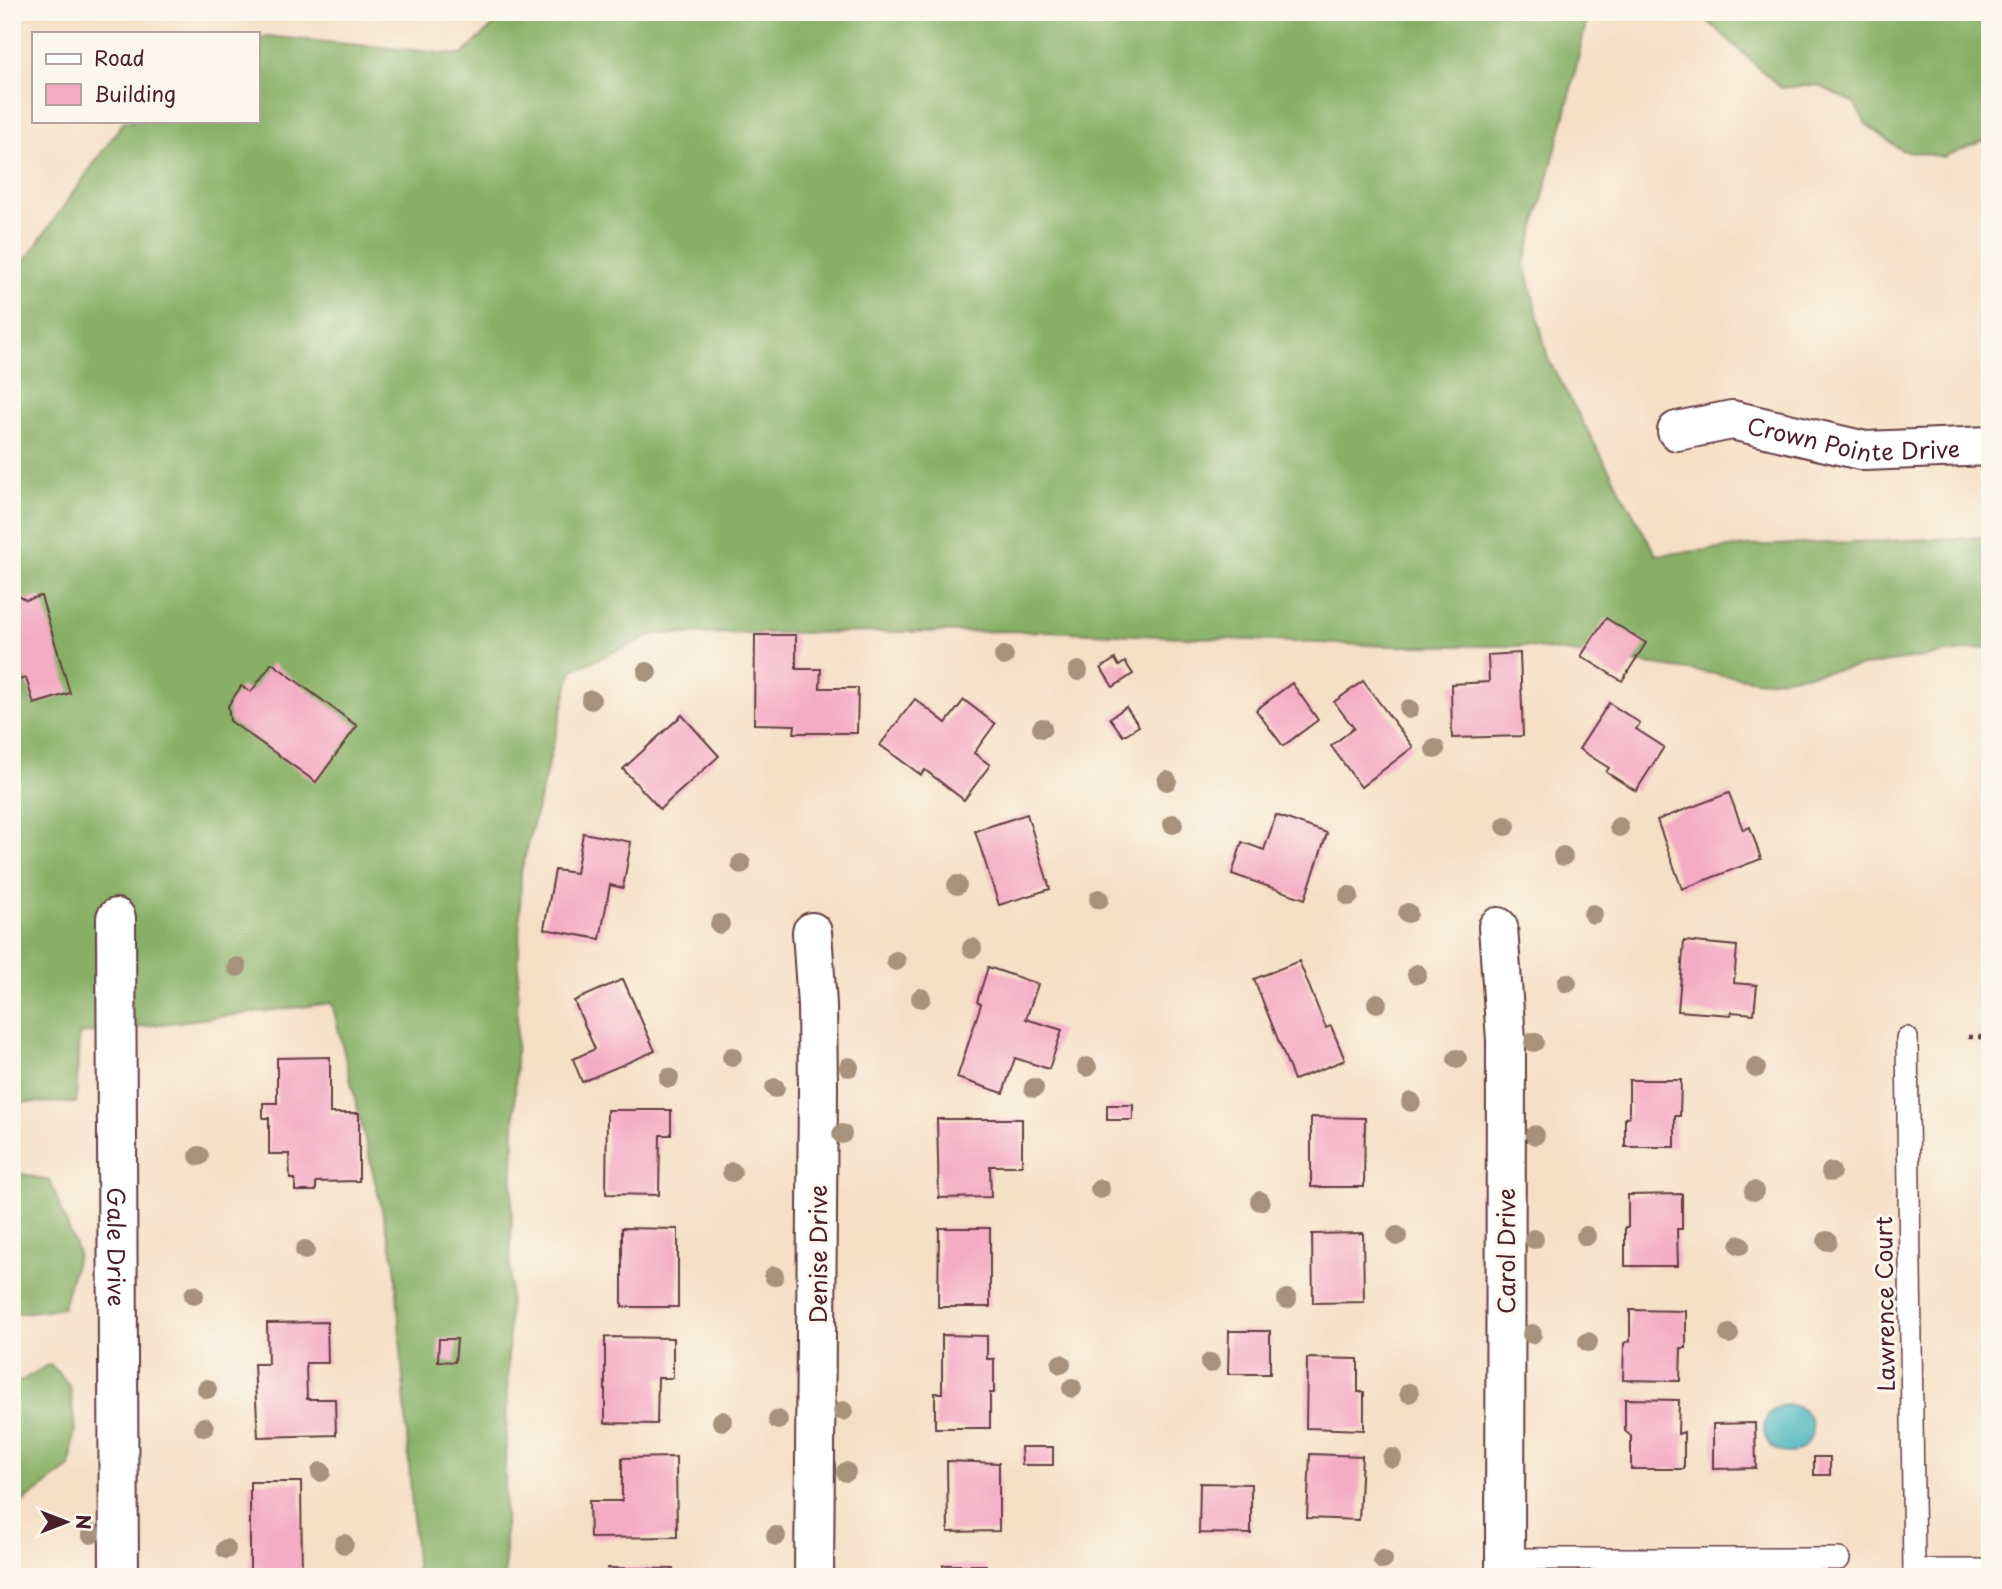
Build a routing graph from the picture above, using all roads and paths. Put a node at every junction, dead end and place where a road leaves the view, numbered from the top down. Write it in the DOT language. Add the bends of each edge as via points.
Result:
graph roads {
  1 [pos="1677,431"];
  2 [pos="1990,446"];
  3 [pos="116,918"];
  4 [pos="1498,926"];
  5 [pos="812,932"];
  6 [pos="1968,1037"];
  7 [pos="1990,1037"];
  8 [pos="1907,1038"];
  9 [pos="1839,1559"];
  10 [pos="1505,1568"];
  11 [pos="1990,1570"];
  12 [pos="1914,1573"];
  13 [pos="119,1577"];
  14 [pos="814,1577"];
  1 -- 2 [label="street, Crown Pointe Drive" via="1732,420 1865,451"];
  3 -- 13 [label="street, Gale Drive"];
  4 -- 10 [label="street, Carol Drive" via="1506,1040"];
  5 -- 14 [label="street, Denise Drive" via="818,1088"];
  6 -- 7 [label="path"];
  8 -- 12 [label="lane, Lawrence Court"];
  9 -- 10 [label="lane"];
  11 -- 12 [label="lane"];
}
